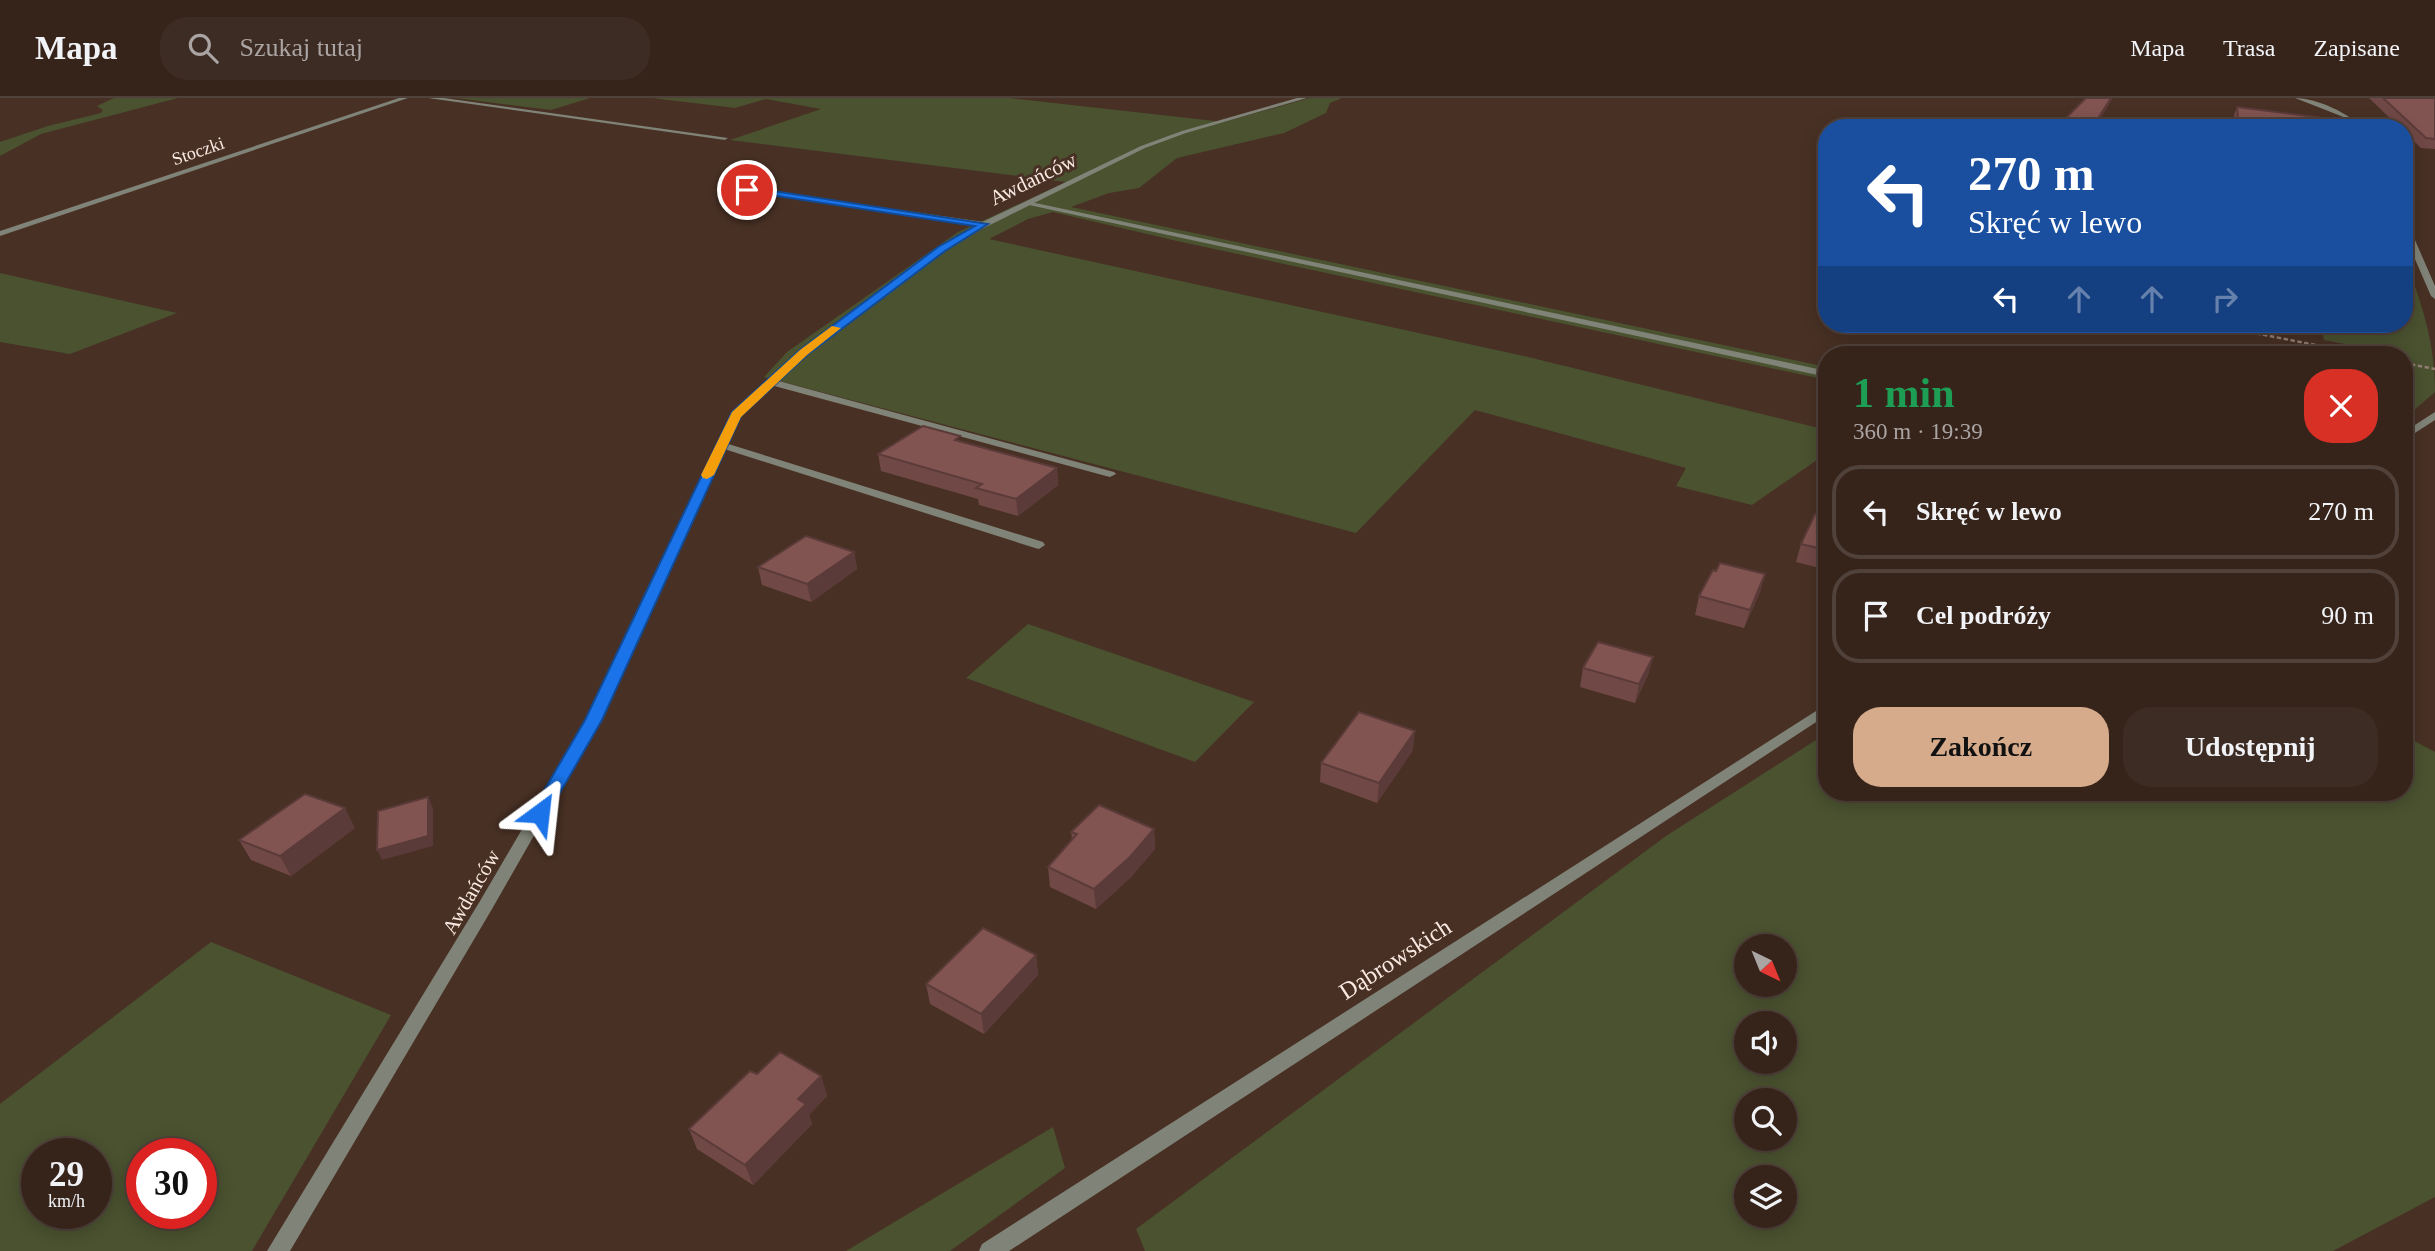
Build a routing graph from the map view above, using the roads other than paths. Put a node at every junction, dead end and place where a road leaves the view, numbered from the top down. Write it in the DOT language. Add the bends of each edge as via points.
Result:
graph roads {
  1 [pos="405,98"];
  2 [pos="431,98"];
  3 [pos="1304,98"];
  4 [pos="2298,98"];
  5 [pos="2350,119"];
  6 [pos="725,138"];
  7 [pos="747,190"];
  8 [pos="1029,203"];
  9 [pos="984,224"];
  10 [pos="0,234"];
  11 [pos="2413,245"];
  12 [pos="2435,296"];
  13 [pos="1818,372"];
  14 [pos="771,382"];
  15 [pos="2435,415"];
  16 [pos="2413,431"];
  17 [pos="722,446"];
  18 [pos="1110,474"];
  19 [pos="1039,545"];
  20 [pos="1818,714"];
  21 [pos="278,1251"];
  22 [pos="990,1251"];
  1 -- 10 [label="street, Stoczki"];
  2 -- 6 [label="street"];
  3 -- 8 [label="street, Awdańców" via="1184,132"];
  4 -- 5 [label="street"];
  7 -- 9 [label="street"];
  8 -- 9 [label="street, Awdańców"];
  8 -- 13 [label="street"];
  9 -- 14 [label="street, Awdańców" via="941,249 803,352"];
  11 -- 12 [label="street"];
  14 -- 17 [label="street, Awdańców" via="736,415"];
  14 -- 18 [label="street"];
  15 -- 16 [label="street"];
  17 -- 19 [label="street"];
  17 -- 21 [label="street, Awdańców" via="593,720"];
  20 -- 22 [label="street, Dąbrowskich"];
}
